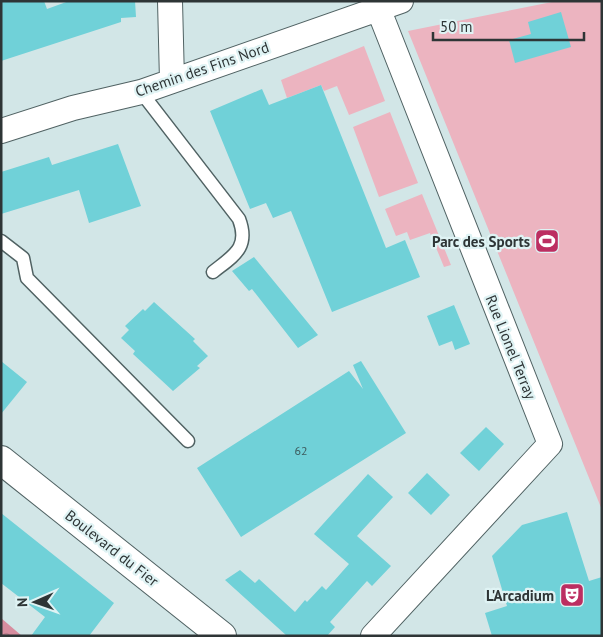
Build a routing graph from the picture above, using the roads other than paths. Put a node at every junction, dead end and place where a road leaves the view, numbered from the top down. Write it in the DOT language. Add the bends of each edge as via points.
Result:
graph roads {
  1 [pos="170,1"];
  2 [pos="390,4"];
  3 [pos="172,82"];
  4 [pos="141,92"];
  5 [pos="1,131"];
  6 [pos="1,241"];
  7 [pos="213,272"];
  8 [pos="188,441"];
  9 [pos="1,460"];
  10 [pos="222,636"];
  11 [pos="373,636"];
  1 -- 3 [label="street"];
  2 -- 3 [label="street, Chemin des Fins Nord"];
  2 -- 11 [label="street, Rue Lionel Terray" via="550,444"];
  3 -- 4 [label="street, Chemin des Fins Nord"];
  4 -- 5 [label="street, Chemin des Fins Nord" via="73,108"];
  4 -- 7 [label="lane" via="239,219 241,245 237,253"];
  6 -- 8 [label="lane" via="23,258 27,278"];
  9 -- 10 [label="main road, Boulevard du Fier"];
}
